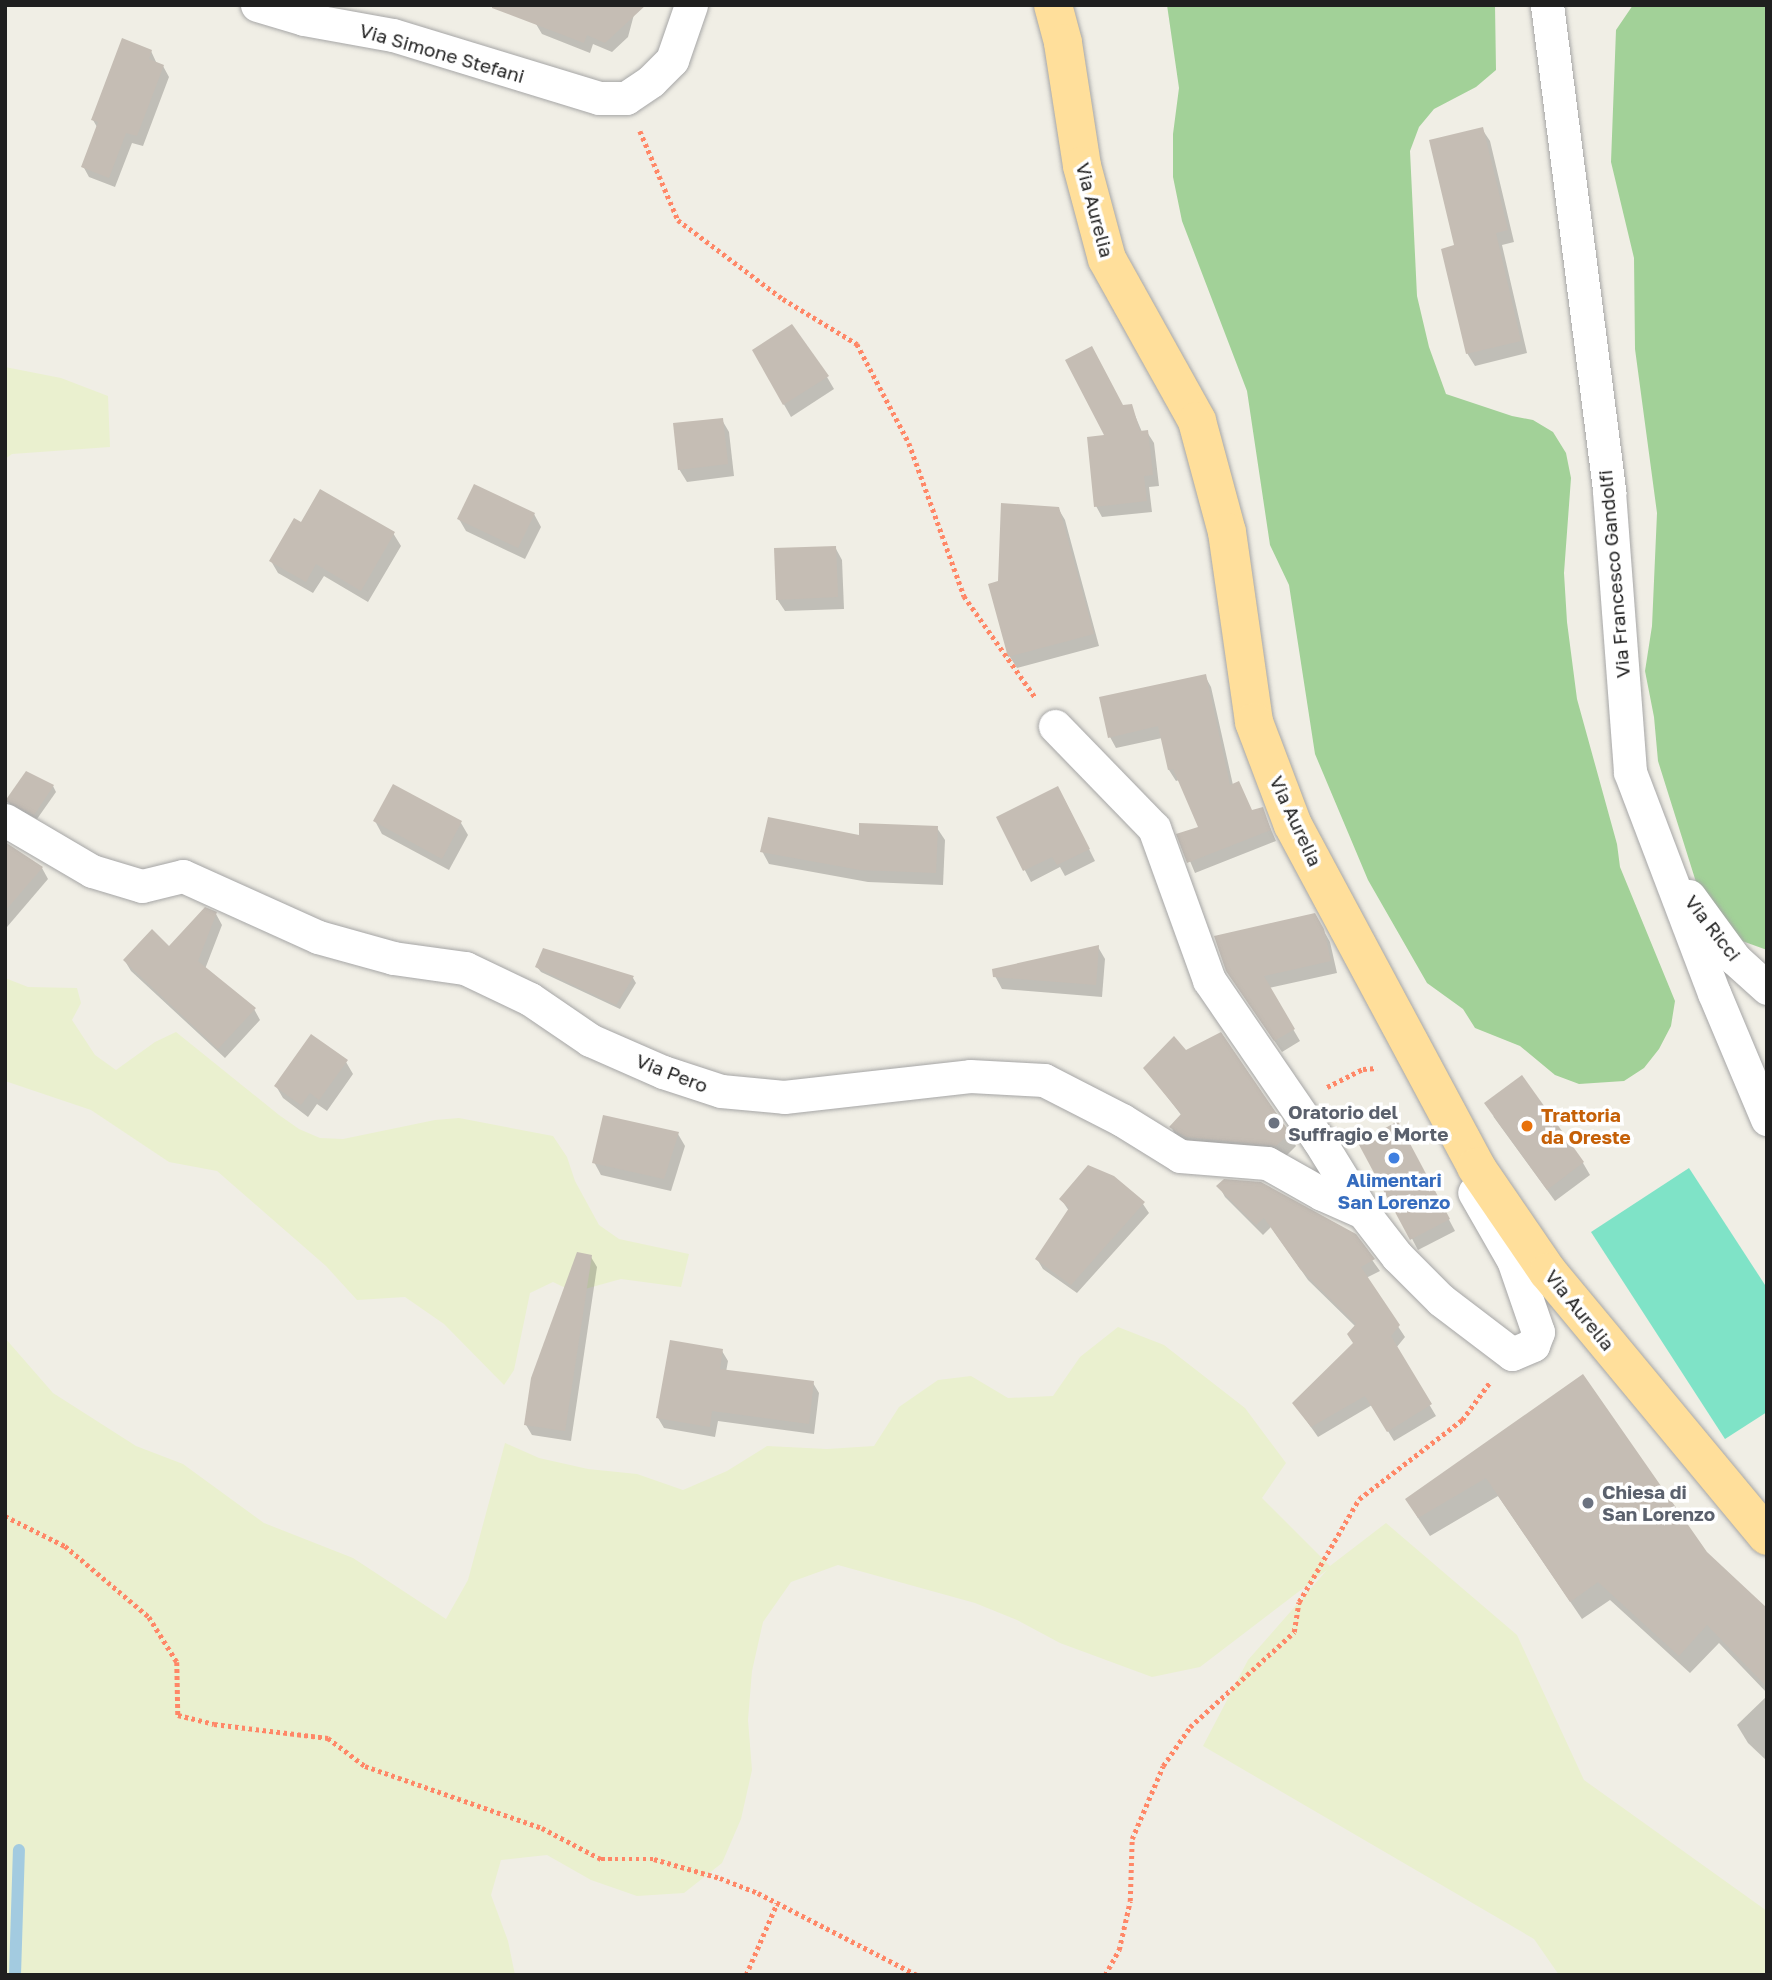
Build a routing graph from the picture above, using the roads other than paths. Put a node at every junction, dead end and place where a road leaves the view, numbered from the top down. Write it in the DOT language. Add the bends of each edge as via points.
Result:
graph roads {
  1 [pos="257,5"];
  2 [pos="691,5"];
  3 [pos="1053,5"];
  4 [pos="1547,5"];
  5 [pos="1055,726"];
  6 [pos="5,820"];
  7 [pos="1664,863"];
  8 [pos="1767,988"];
  9 [pos="1767,1119"];
  10 [pos="1476,1167"];
  11 [pos="1363,1212"];
  12 [pos="1767,1536"];
  1 -- 2 [label="street, Via Simone Stefani" via="304,19 393,35 599,98 626,98 651,82 672,60"];
  3 -- 10 [label="main road, Via Aurelia" via="1082,166 1107,259 1197,421 1227,532 1254,722 1293,825"];
  4 -- 7 [label="street, Via Francesco Gandolfi" via="1609,492 1630,772"];
  5 -- 11 [label="street" via="1154,828 1209,980"];
  6 -- 11 [label="street, Via Pero" via="92,871 142,886 183,876 318,937 393,958 465,968 530,999 590,1040 721,1091 784,1097 970,1076 1044,1080 1180,1156 1267,1163"];
  7 -- 8 [label="street, Via Ricci" via="1735,959"];
  7 -- 9 [label="street, Via Francesco Gandolfi"];
  10 -- 11 [label="street" via="1472,1188 1513,1260 1538,1332 1533,1345 1512,1354 1441,1300 1397,1256"];
  10 -- 12 [label="main road, Via Aurelia" via="1548,1272"];
}
